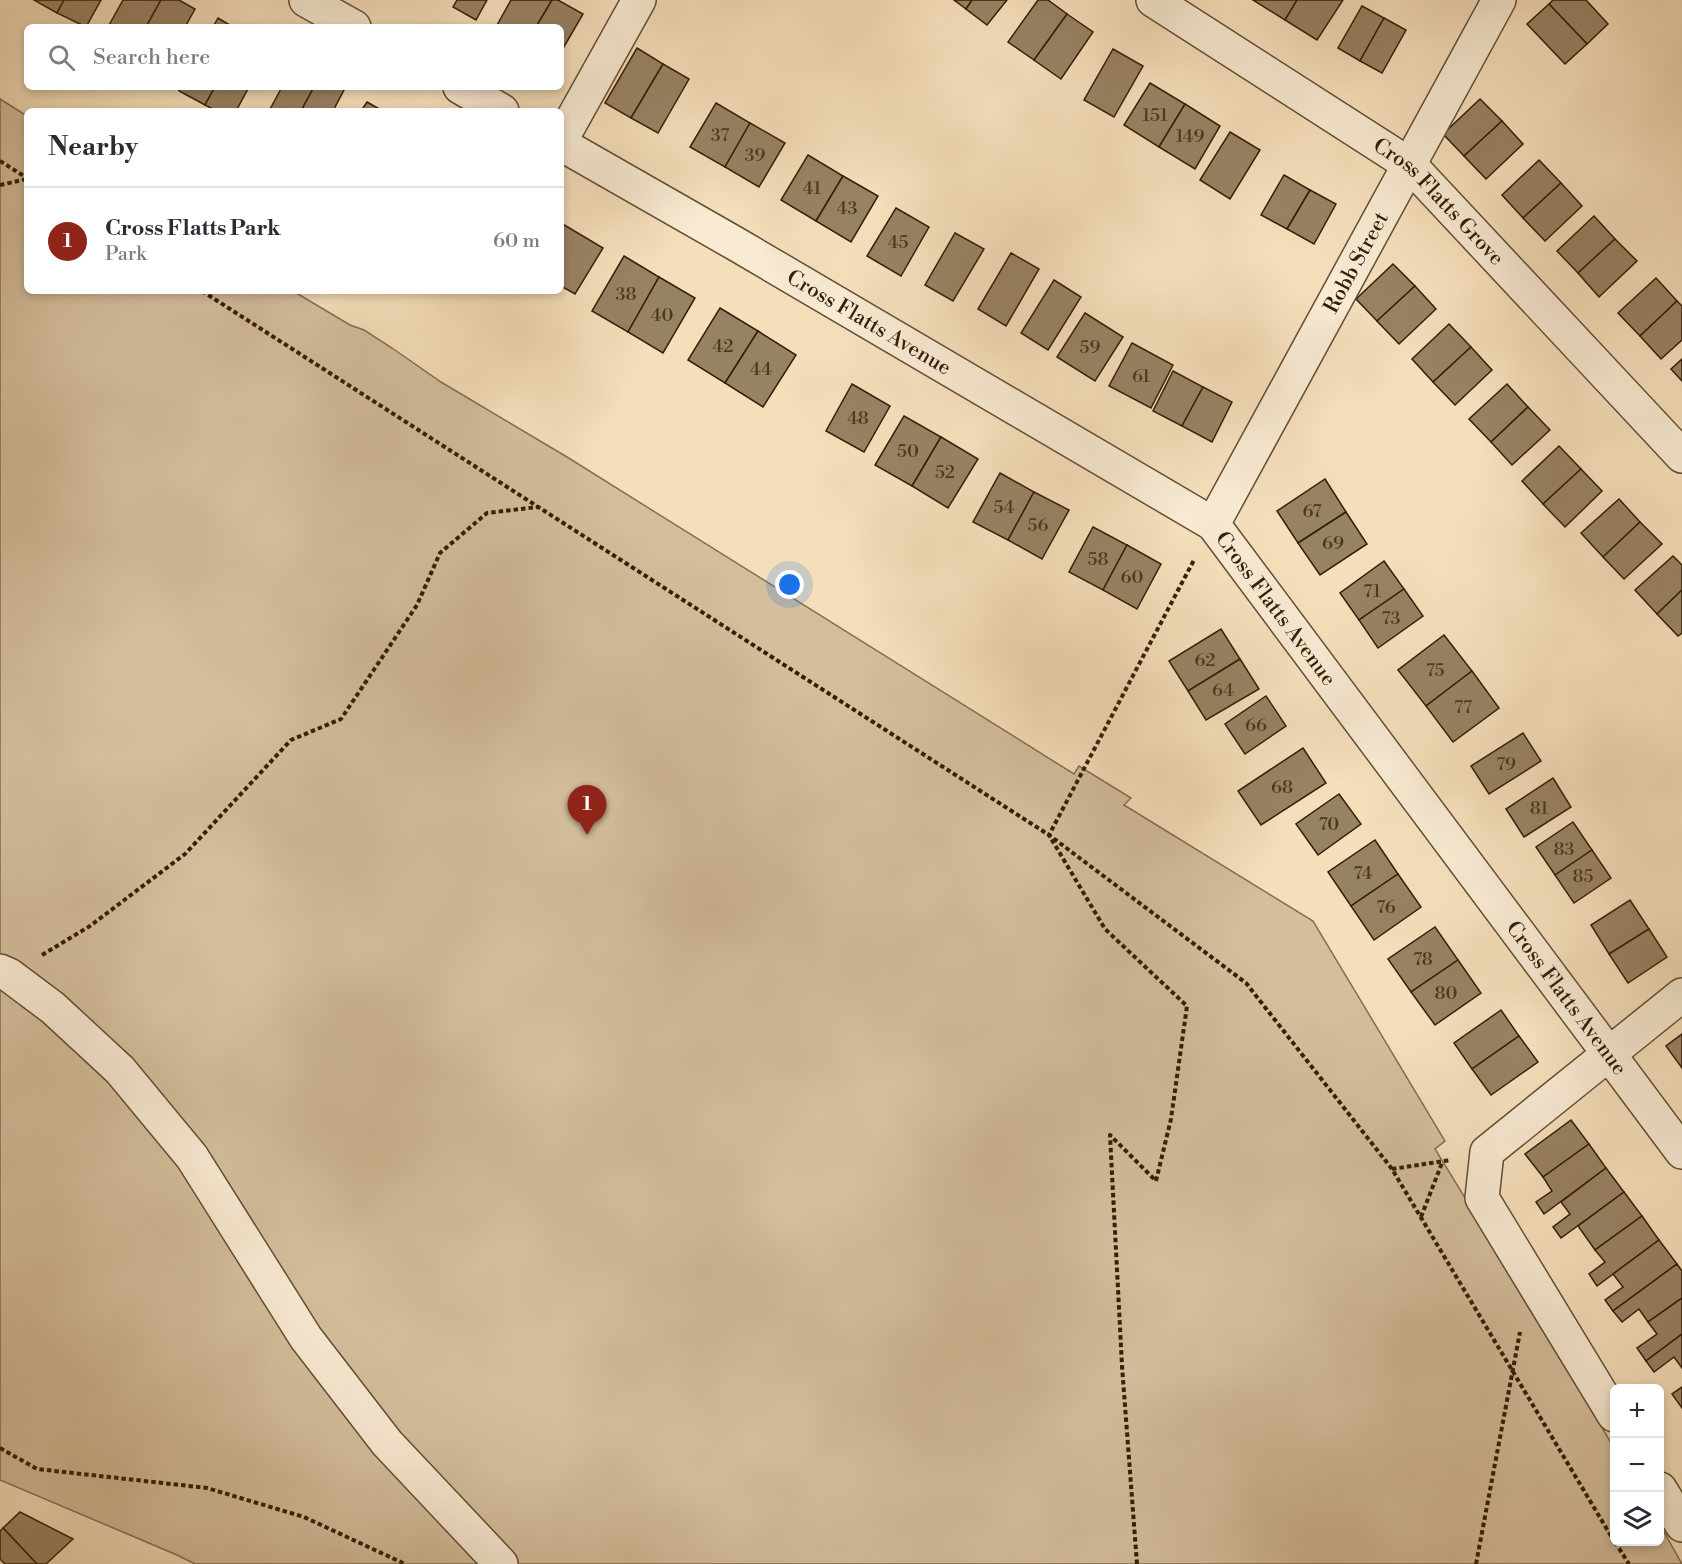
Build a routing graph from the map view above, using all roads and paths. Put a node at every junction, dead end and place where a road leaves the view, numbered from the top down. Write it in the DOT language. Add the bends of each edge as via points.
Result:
graph roads {
  1 [pos="306,0"];
  2 [pos="639,0"];
  3 [pos="1153,0"];
  4 [pos="1499,0"];
  5 [pos="349,24"];
  6 [pos="465,90"];
  7 [pos="497,108"];
  8 [pos="564,137"];
  9 [pos="564,144"];
  10 [pos="0,161"];
  11 [pos="1410,165"];
  12 [pos="24,177"];
  13 [pos="24,180"];
  14 [pos="0,185"];
  15 [pos="207,294"];
  16 [pos="1682,456"];
  17 [pos="538,507"];
  18 [pos="1213,524"];
  19 [pos="1049,835"];
  20 [pos="4,973"];
  21 [pos="1682,995"];
  22 [pos="1608,1053"];
  23 [pos="1487,1152"];
  24 [pos="1682,1152"];
  25 [pos="1443,1162"];
  26 [pos="1392,1169"];
  27 [pos="1420,1217"];
  28 [pos="1520,1328"];
  29 [pos="1513,1371"];
  30 [pos="1610,1408"];
  31 [pos="0,1448"];
  32 [pos="1661,1492"];
  33 [pos="1682,1526"];
  34 [pos="1610,1533"];
  35 [pos="1618,1546"];
  36 [pos="405,1564"];
  37 [pos="501,1564"];
  38 [pos="1137,1564"];
  39 [pos="1476,1564"];
  40 [pos="1629,1564"];
  1 -- 5 [label="street"];
  2 -- 8 [label="street"];
  3 -- 11 [label="street, Cross Flatts Grove"];
  4 -- 11 [label="street, Robb Street"];
  6 -- 7 [label="street"];
  9 -- 18 [label="street, Cross Flatts Avenue"];
  10 -- 12 [label="path"];
  11 -- 16 [label="street, Cross Flatts Grove"];
  11 -- 18 [label="street, Robb Street"];
  13 -- 14 [label="path"];
  15 -- 17 [label="path"];
  17 -- 19 [label="path"];
  17 -- 20 [label="path" via="487,513 440,553 417,605 341,719 291,740 185,854 90,926"];
  18 -- 19 [label="path"];
  18 -- 22 [label="street, Cross Flatts Avenue"];
  19 -- 26 [label="path" via="1246,983"];
  19 -- 38 [label="path" via="1105,930 1187,1006 1171,1119 1156,1181 1110,1135"];
  20 -- 37 [label="street" via="53,1008 120,1070 192,1157 306,1338 387,1443"];
  21 -- 22 [label="street"];
  22 -- 23 [label="street"];
  22 -- 24 [label="street, Cross Flatts Avenue"];
  23 -- 25 [label="path"];
  23 -- 30 [label="street" via="1482,1198"];
  25 -- 26 [label="path"];
  25 -- 27 [label="path"];
  26 -- 27 [label="path"];
  27 -- 29 [label="path"];
  28 -- 29 [label="path"];
  29 -- 34 [label="path"];
  29 -- 39 [label="path"];
  31 -- 36 [label="path" via="37,1469 207,1488 304,1517"];
  32 -- 33 [label="street"];
  35 -- 40 [label="path"];
}
